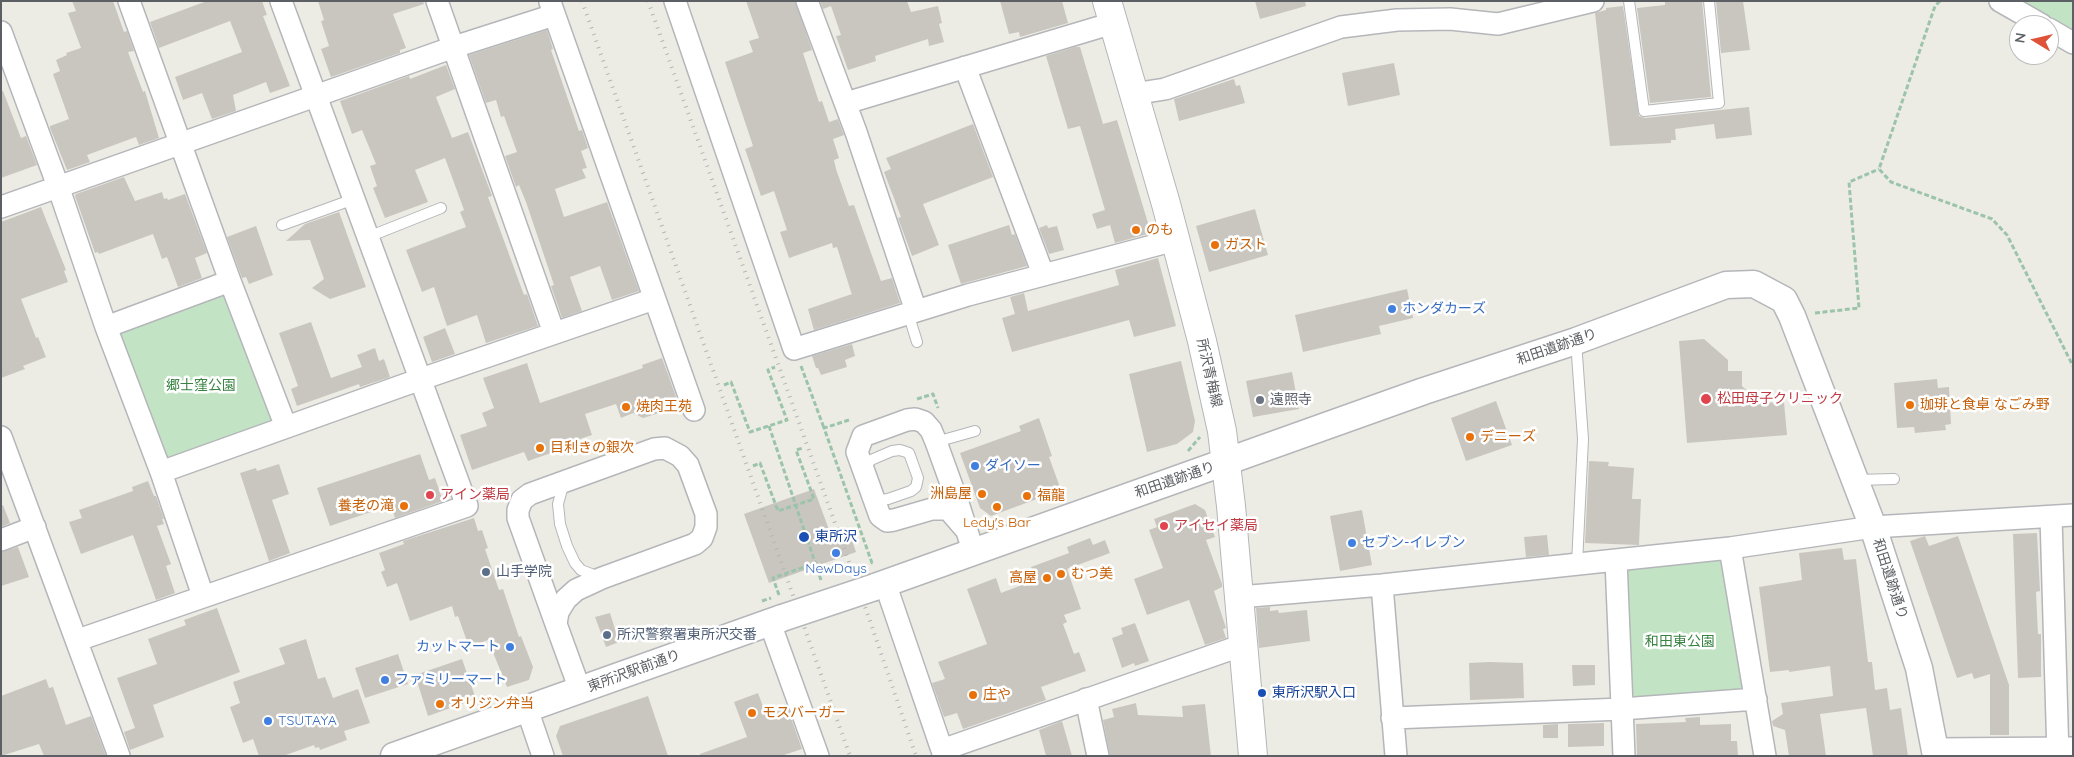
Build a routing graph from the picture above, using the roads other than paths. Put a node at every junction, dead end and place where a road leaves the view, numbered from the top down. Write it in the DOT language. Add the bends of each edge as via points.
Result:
graph roads {
  1 [pos="129,1"];
  2 [pos="281,1"];
  3 [pos="437,1"];
  4 [pos="674,1"];
  5 [pos="807,1"];
  6 [pos="1593,1"];
  7 [pos="1629,1"];
  8 [pos="1709,1"];
  9 [pos="2000,1"];
  10 [pos="552,8"];
  11 [pos="1110,12"];
  12 [pos="2024,15"];
  13 [pos="1,32"];
  14 [pos="2059,35"];
  15 [pos="2073,43"];
  16 [pos="454,47"];
  17 [pos="965,67"];
  18 [pos="1133,94"];
  19 [pos="316,96"];
  20 [pos="846,103"];
  21 [pos="180,144"];
  22 [pos="58,186"];
  23 [pos="354,199"];
  24 [pos="1,207"];
  25 [pos="441,208"];
  26 [pos="282,225"];
  27 [pos="368,237"];
  28 [pos="1175,240"];
  29 [pos="1043,274"];
  30 [pos="230,281"];
  31 [pos="654,299"];
  32 [pos="912,312"];
  33 [pos="106,328"];
  34 [pos="554,333"];
  35 [pos="1576,341"];
  36 [pos="917,342"];
  37 [pos="420,380"];
  38 [pos="694,410"];
  39 [pos="286,427"];
  40 [pos="975,431"];
  41 [pos="1,437"];
  42 [pos="942,441"];
  43 [pos="1226,462"];
  44 [pos="863,471"];
  45 [pos="161,472"];
  46 [pos="1894,479"];
  47 [pos="1855,480"];
  48 [pos="564,482"];
  49 [pos="872,496"];
  50 [pos="2073,515"];
  51 [pos="2051,517"];
  52 [pos="35,527"];
  53 [pos="1873,528"];
  54 [pos="1,540"];
  55 [pos="970,541"];
  56 [pos="1730,548"];
  57 [pos="1616,560"];
  58 [pos="1577,564"];
  59 [pos="880,577"];
  60 [pos="602,578"];
  61 [pos="1382,586"];
  62 [pos="202,596"];
  63 [pos="1239,597"];
  64 [pos="773,609"];
  65 [pos="556,624"];
  66 [pos="78,640"];
  67 [pos="1243,645"];
  68 [pos="580,690"];
  69 [pos="1086,699"];
  70 [pos="1756,699"];
  71 [pos="526,709"];
  72 [pos="1622,709"];
  73 [pos="1392,718"];
  74 [pos="2063,751"];
  75 [pos="943,753"];
  76 [pos="1936,753"];
  77 [pos="119,756"];
  78 [pos="394,756"];
  79 [pos="543,756"];
  80 [pos="818,756"];
  81 [pos="1098,756"];
  82 [pos="1253,756"];
  83 [pos="1396,756"];
  84 [pos="1624,756"];
  85 [pos="1765,756"];
  1 -- 21 [label="street"];
  2 -- 19 [label="street"];
  3 -- 16 [label="street"];
  4 -- 32 [label="street" via="794,349"];
  5 -- 20 [label="street"];
  6 -- 18 [label="street" via="1498,24 1450,19 1396,20 1341,27 1165,89"];
  7 -- 8 [label="lane" via="1644,111 1719,103"];
  9 -- 12 [label="street"];
  10 -- 16 [label="street"];
  10 -- 31 [label="street"];
  11 -- 17 [label="street"];
  11 -- 18 [label="main road, 所沢青梅線"];
  13 -- 22 [label="street"];
  14 -- 15 [label="street"];
  16 -- 19 [label="street"];
  16 -- 34 [label="street"];
  17 -- 20 [label="street"];
  17 -- 29 [label="street"];
  18 -- 28 [label="main road, 所沢青梅線"];
  19 -- 21 [label="street"];
  19 -- 23 [label="street"];
  20 -- 32 [label="street"];
  21 -- 22 [label="street"];
  21 -- 30 [label="street"];
  22 -- 24 [label="street"];
  22 -- 33 [label="street"];
  23 -- 26 [label="lane"];
  23 -- 27 [label="street"];
  25 -- 27 [label="lane"];
  27 -- 37 [label="street"];
  28 -- 29 [label="street"];
  28 -- 43 [label="main road, 所沢青梅線" via="1206,360"];
  29 -- 32 [label="street"];
  30 -- 33 [label="street"];
  30 -- 39 [label="street"];
  31 -- 34 [label="street"];
  31 -- 38 [label="street"];
  32 -- 36 [label="lane"];
  33 -- 45 [label="street"];
  34 -- 37 [label="street"];
  35 -- 43 [label="street, 和田遺跡通り"];
  35 -- 47 [label="street, 和田遺跡通り" via="1726,285 1754,284 1784,300"];
  35 -- 58 [label="lane" via="1583,439"];
  37 -- 39 [label="street"];
  37 -- 62 [label="street" via="467,506"];
  39 -- 45 [label="street"];
  40 -- 42 [label="lane"];
  41 -- 52 [label="street"];
  42 -- 44 [label="street" via="924,422 915,418 863,436 856,452"];
  42 -- 55 [label="street"];
  43 -- 55 [label="street, 和田遺跡通り"];
  43 -- 63 [label="main road, 所沢青梅線"];
  44 -- 49 [label="street"];
  44 -- 49 [label="lane" via="871,460 892,451 910,454 918,478 916,486 888,499"];
  45 -- 62 [label="street"];
  46 -- 47 [label="lane"];
  47 -- 53 [label="street, 和田遺跡通り"];
  48 -- 60 [label="lane" via="558,504 567,546 581,570"];
  48 -- 60 [label="street" via="654,449 671,450 688,465 706,514 702,538 695,544"];
  48 -- 65 [label="street" via="530,494 522,500 518,510 518,518"];
  49 -- 55 [label="street" via="880,516 887,521 948,509"];
  50 -- 51 [label="street"];
  51 -- 53 [label="street"];
  51 -- 74 [label="street"];
  52 -- 54 [label="street"];
  52 -- 66 [label="street"];
  53 -- 56 [label="street"];
  53 -- 76 [label="street, 和田遺跡通り" via="1919,668"];
  55 -- 59 [label="street, 和田遺跡通り"];
  56 -- 57 [label="street"];
  56 -- 70 [label="street"];
  57 -- 58 [label="street"];
  57 -- 72 [label="street"];
  58 -- 61 [label="street"];
  59 -- 64 [label="street, 東所沢駅前通り, bridge"];
  59 -- 75 [label="street"];
  60 -- 65 [label="street" via="576,590 558,612"];
  61 -- 63 [label="street"];
  61 -- 73 [label="street"];
  62 -- 66 [label="street"];
  63 -- 67 [label="main road, 所沢青梅線"];
  64 -- 68 [label="street, 東所沢駅前通り"];
  64 -- 80 [label="street"];
  65 -- 68 [label="street"];
  66 -- 77 [label="street"];
  67 -- 69 [label="street"];
  67 -- 82 [label="main road, 所沢青梅線"];
  68 -- 71 [label="street, 東所沢駅前通り"];
  69 -- 75 [label="street"];
  69 -- 81 [label="street"];
  70 -- 72 [label="street"];
  70 -- 85 [label="street"];
  71 -- 78 [label="street, 東所沢駅前通り"];
  71 -- 79 [label="street"];
  72 -- 73 [label="street"];
  72 -- 84 [label="street"];
  73 -- 83 [label="street"];
  74 -- 76 [label="street"];
}
